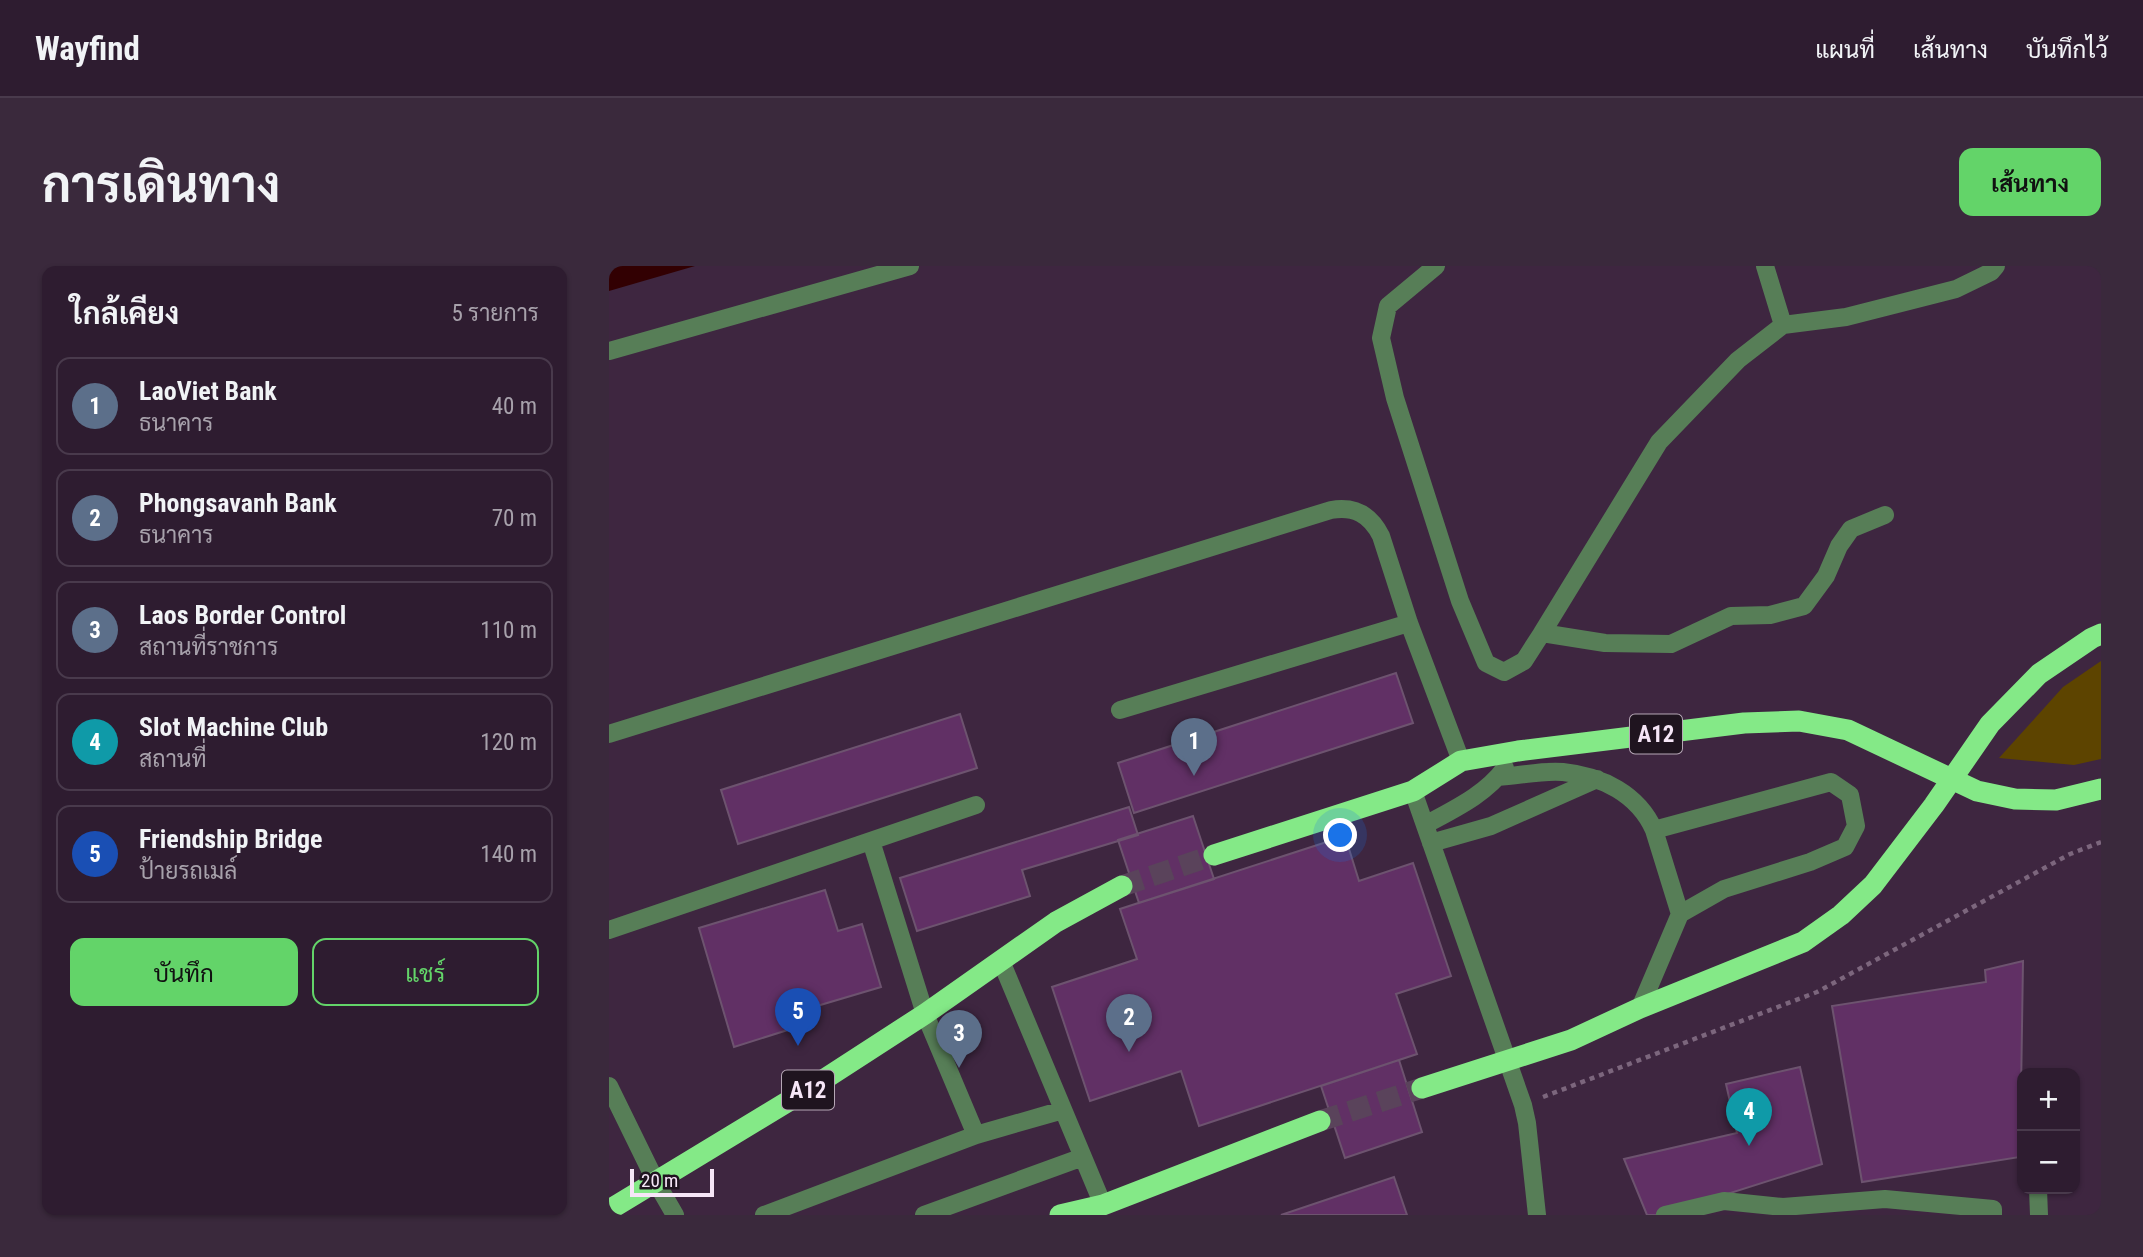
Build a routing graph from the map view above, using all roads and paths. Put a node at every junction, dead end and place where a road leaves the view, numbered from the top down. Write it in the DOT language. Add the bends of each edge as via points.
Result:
graph roads {
  1 [pos="911,266"];
  2 [pos="1436,266"];
  3 [pos="1765,266"];
  4 [pos="1996,266"];
  5 [pos="1783,325"];
  6 [pos="609,351"];
  7 [pos="1885,515"];
  8 [pos="1409,624"];
  9 [pos="1542,633"];
  10 [pos="2101,634"];
  11 [pos="1120,710"];
  12 [pos="609,734"];
  13 [pos="1518,751"];
  14 [pos="1461,761"];
  15 [pos="1498,777"];
  16 [pos="1597,779"];
  17 [pos="1952,780"];
  18 [pos="2101,789"];
  19 [pos="1413,791"];
  20 [pos="976,805"];
  21 [pos="1425,825"];
  22 [pos="1654,830"];
  23 [pos="870,841"];
  24 [pos="2101,842"];
  25 [pos="1431,843"];
  26 [pos="1214,855"];
  27 [pos="1122,886"];
  28 [pos="1680,914"];
  29 [pos="609,930"];
  30 [pos="1001,961"];
  31 [pos="1640,1009"];
  32 [pos="925,1014"];
  33 [pos="1507,1061"];
  34 [pos="609,1086"];
  35 [pos="1422,1088"];
  36 [pos="1523,1105"];
  37 [pos="1063,1110"];
  38 [pos="1320,1121"];
  39 [pos="976,1135"];
  40 [pos="1083,1157"];
  41 [pos="656,1182"];
  42 [pos="2038,1194"];
  43 [pos="1103,1205"];
  44 [pos="609,1210"];
  45 [pos="675,1215"];
  46 [pos="764,1215"];
  47 [pos="924,1215"];
  48 [pos="1060,1215"];
  49 [pos="1537,1215"];
  50 [pos="1665,1215"];
  51 [pos="1993,1215"];
  52 [pos="2039,1215"];
  1 -- 6 [label="street"];
  2 -- 9 [label="street" via="1388,306 1381,338 1395,398 1460,601 1486,663 1504,672 1514,667 1524,661"];
  3 -- 5 [label="street"];
  4 -- 5 [label="street" via="1956,289 1846,317"];
  5 -- 9 [label="street" via="1738,360 1659,442"];
  7 -- 9 [label="street" via="1851,529 1804,606 1770,615 1731,616 1671,644 1605,643"];
  8 -- 11 [label="street"];
  8 -- 12 [label="street" via="1375,524 1355,510 1343,508"];
  8 -- 14 [label="street"];
  10 -- 17 [label="highway" via="2039,674 1990,724"];
  13 -- 14 [label="highway, A12"];
  13 -- 15 [label="street"];
  13 -- 17 [label="highway, A12" via="1744,723 1799,721 1848,730"];
  14 -- 19 [label="highway, A12"];
  15 -- 16 [label="street" via="1561,772"];
  15 -- 21 [label="street" via="1478,796"];
  16 -- 22 [label="street" via="1623,792 1646,814"];
  16 -- 25 [label="street" via="1492,826"];
  17 -- 18 [label="highway, A12" via="2015,799 2056,800"];
  17 -- 31 [label="highway" via="1873,885 1841,915 1803,942"];
  19 -- 21 [label="street"];
  19 -- 26 [label="highway, A12"];
  20 -- 23 [label="street"];
  21 -- 25 [label="street"];
  22 -- 28 [label="street"];
  22 -- 28 [label="street" via="1831,782 1850,794 1856,826 1845,847 1724,889"];
  23 -- 29 [label="street"];
  23 -- 32 [label="street"];
  24 -- 36 [label="path" via="2070,854 1817,992"];
  25 -- 33 [label="street"];
  27 -- 30 [label="highway, A12" via="1056,922"];
  28 -- 31 [label="street"];
  30 -- 32 [label="highway, A12"];
  30 -- 37 [label="street"];
  31 -- 33 [label="highway" via="1571,1040"];
  32 -- 39 [label="street"];
  32 -- 41 [label="highway, A12"];
  33 -- 35 [label="highway"];
  33 -- 36 [label="street"];
  34 -- 41 [label="street"];
  36 -- 49 [label="street"];
  37 -- 39 [label="street"];
  37 -- 40 [label="street"];
  38 -- 43 [label="highway"];
  39 -- 46 [label="street"];
  40 -- 43 [label="street"];
  40 -- 47 [label="street"];
  41 -- 44 [label="highway, A12"];
  41 -- 45 [label="street"];
  42 -- 52 [label="street"];
  43 -- 48 [label="highway"];
  50 -- 51 [label="street" via="1724,1201 1783,1206 1885,1199 1993,1209"];
}
